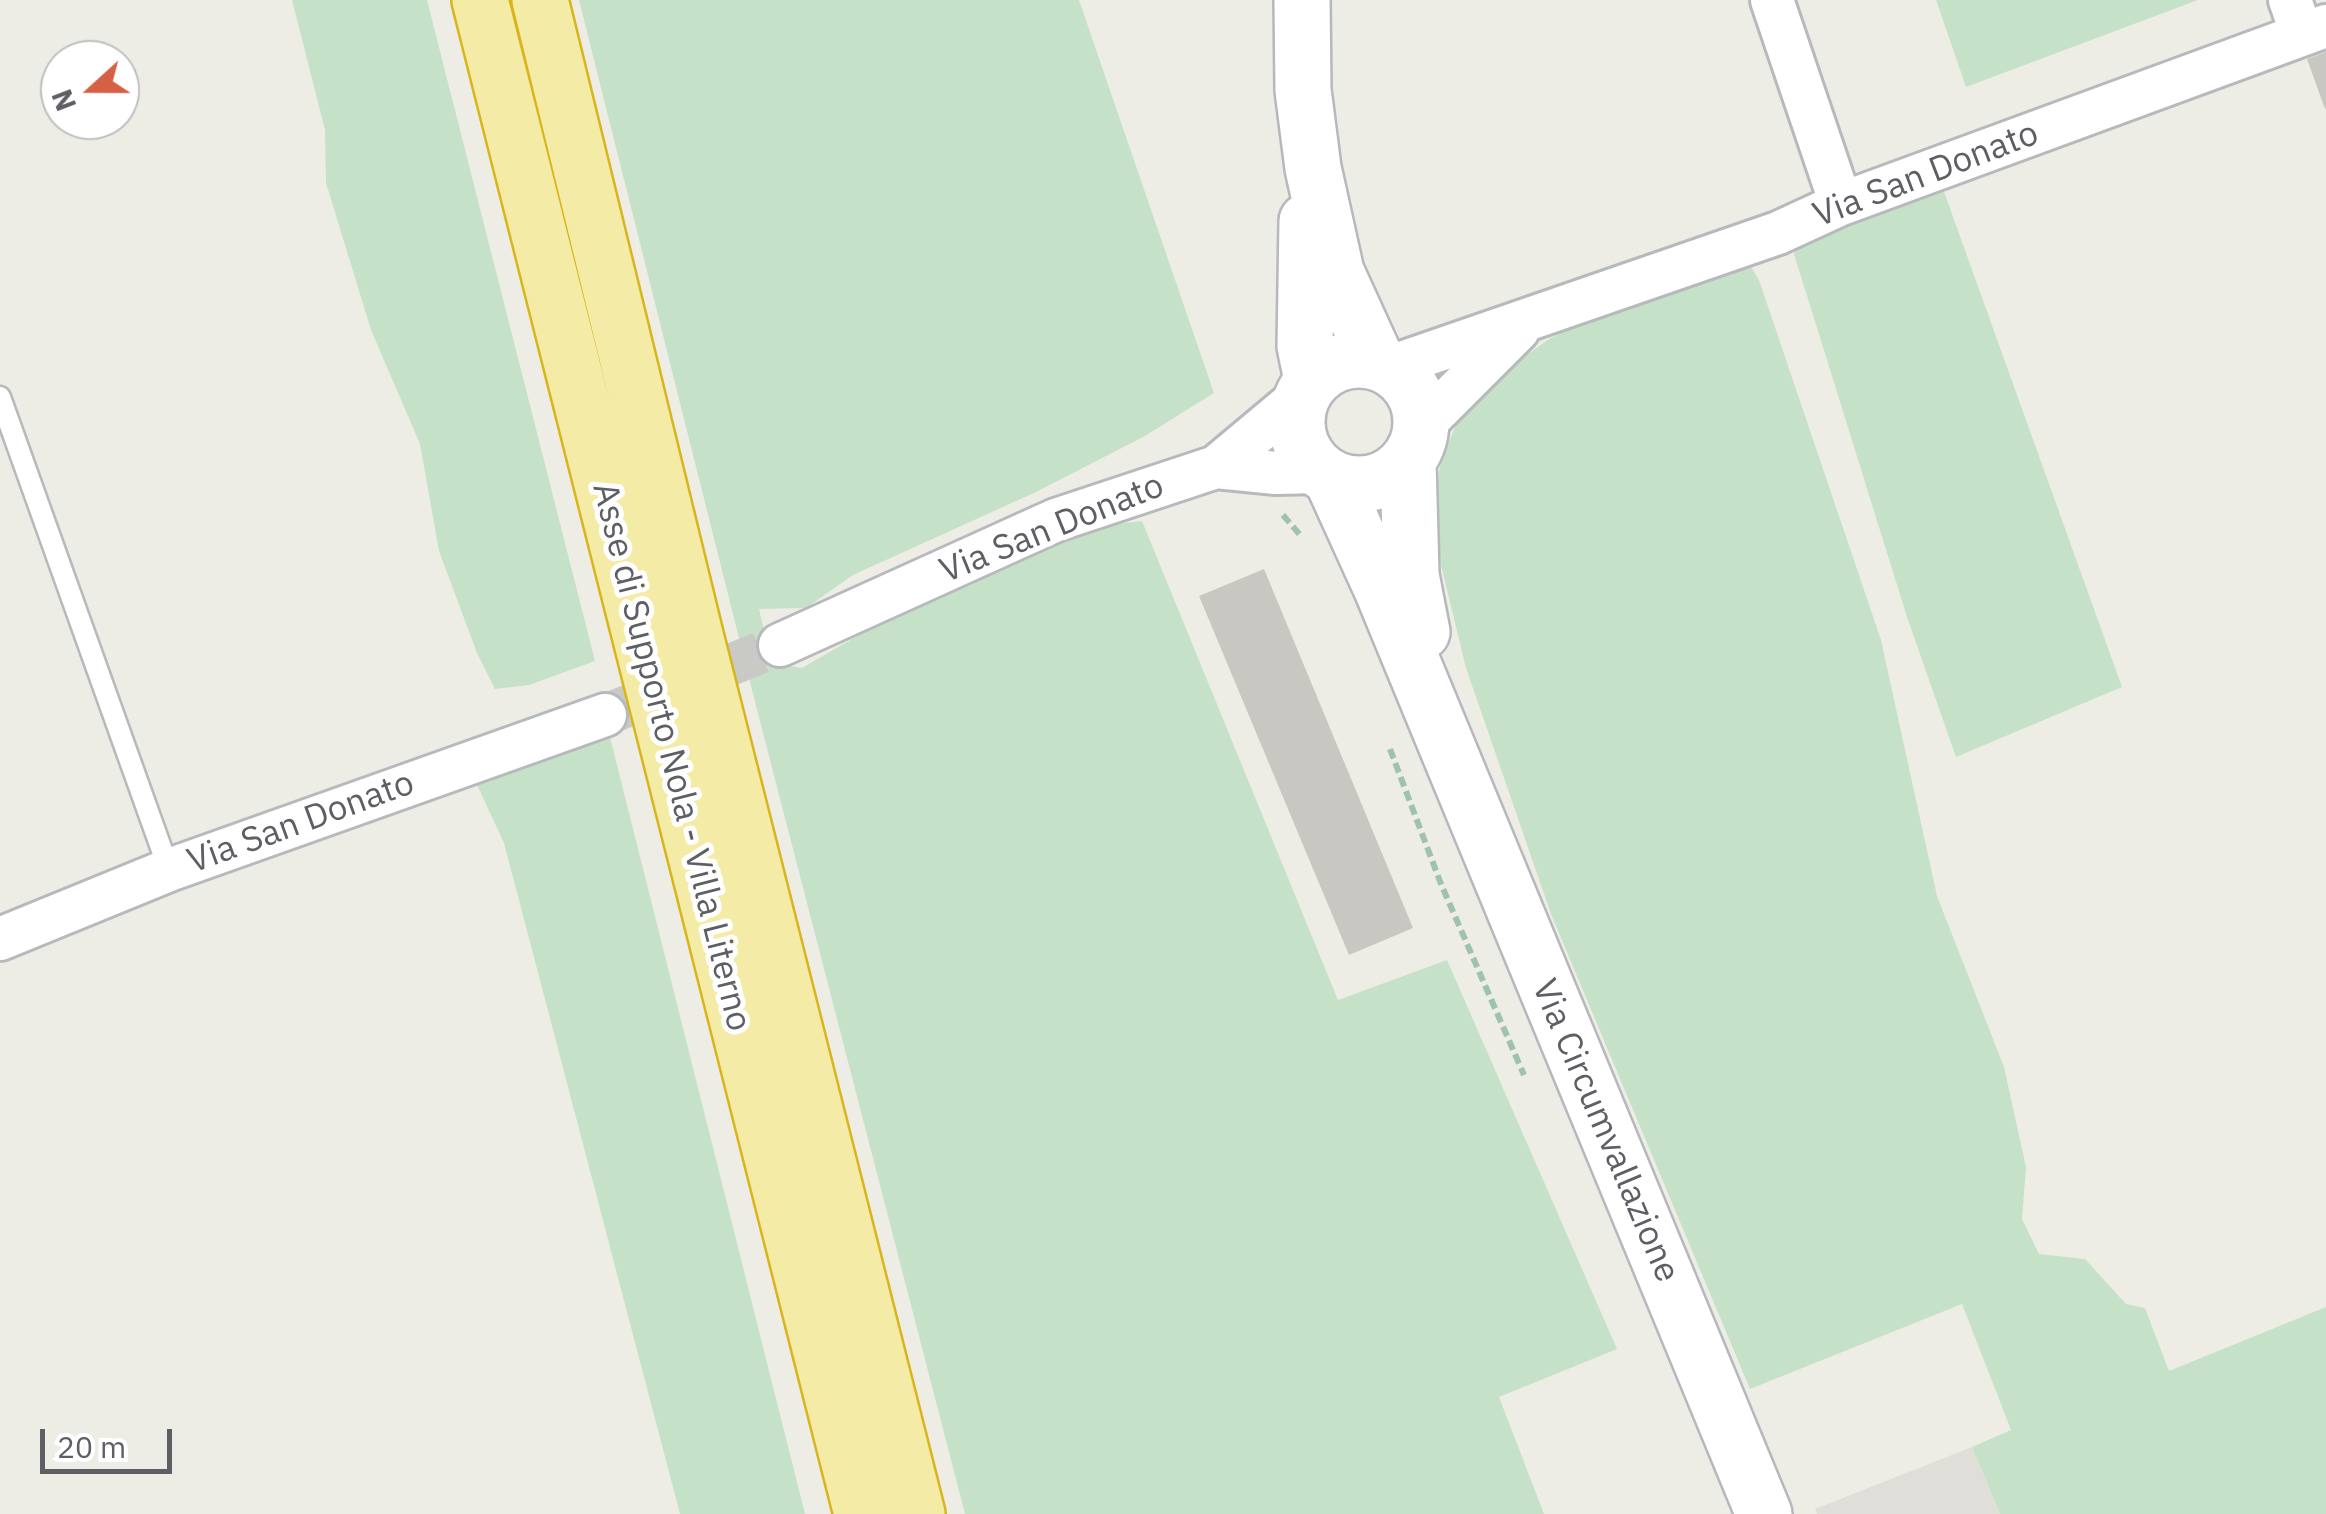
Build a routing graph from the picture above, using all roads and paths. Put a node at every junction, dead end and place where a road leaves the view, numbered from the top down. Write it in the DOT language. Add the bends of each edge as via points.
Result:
graph roads {
  1 [pos="480,0"];
  2 [pos="540,0"];
  3 [pos="1302,0"];
  4 [pos="1772,0"];
  5 [pos="2306,20"];
  6 [pos="1313,168"];
  7 [pos="1841,204"];
  8 [pos="1526,322"];
  9 [pos="1383,365"];
  10 [pos="1307,388"];
  11 [pos="0,397"];
  12 [pos="1415,444"];
  13 [pos="1216,467"];
  14 [pos="1327,475"];
  15 [pos="780,646"];
  16 [pos="605,715"];
  17 [pos="1445,748"];
  18 [pos="169,870"];
  19 [pos="0,939"];
  20 [pos="862,1514"];
  21 [pos="917,1514"];
  22 [pos="1764,1514"];
  1 -- 20 [label="highway, Asse di Supporto Nola - Villa Literno"];
  2 -- 21 [label="highway, Asse di Supporto Nola - Villa Literno"];
  3 -- 6 [label="main road"];
  4 -- 7 [label="street"];
  5 -- 7 [label="street, Via San Donato"];
  6 -- 9 [label="main road" via="1336,272"];
  6 -- 10 [label="main road" via="1306,232"];
  7 -- 8 [label="street, Via San Donato" via="1778,233"];
  8 -- 9 [label="street, Via San Donato"];
  8 -- 12 [label="street"];
  9 -- 10 [label="main road" via="1342,361"];
  9 -- 12 [label="main road" via="1414,393"];
  10 -- 13 [label="street, Via San Donato"];
  10 -- 14 [label="main road" via="1298,433 1304,452"];
  11 -- 18 [label="lane"];
  12 -- 14 [label="main road" via="1393,475 1374,483"];
  12 -- 17 [label="main road" via="1411,574"];
  13 -- 14 [label="street, Via San Donato"];
  13 -- 15 [label="street, Via San Donato" via="1056,520"];
  14 -- 17 [label="main road" via="1382,589"];
  16 -- 18 [label="street, Via San Donato"];
  17 -- 22 [label="main road, Via Circumvallazione"];
  18 -- 19 [label="street, Via San Donato"];
}
